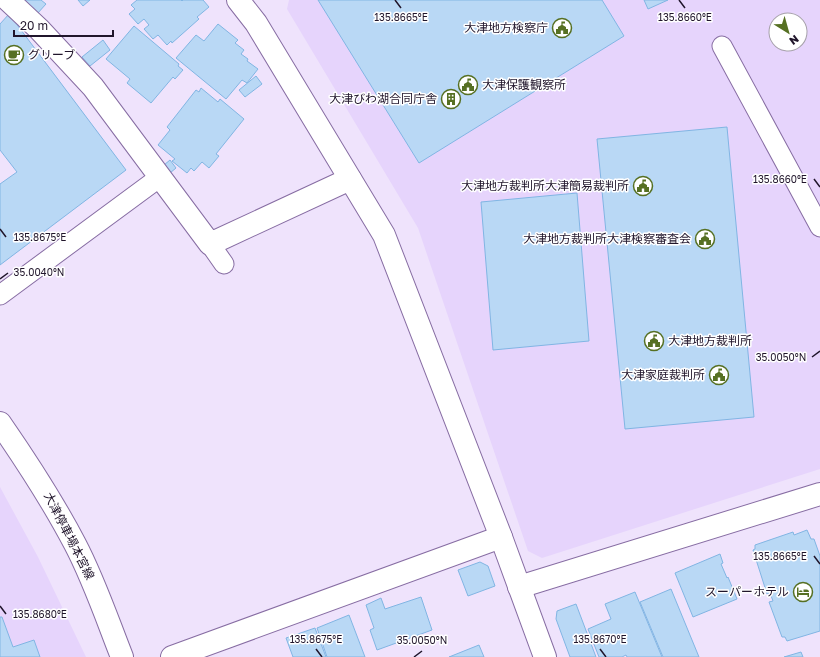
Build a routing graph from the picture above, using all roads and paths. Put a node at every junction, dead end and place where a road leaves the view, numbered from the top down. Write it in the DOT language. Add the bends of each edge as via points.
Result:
graph roads {
  1 [pos="8,0"];
  2 [pos="238,0"];
  3 [pos="722,46"];
  4 [pos="160,177"];
  5 [pos="350,179"];
  6 [pos="820,227"];
  7 [pos="210,244"];
  8 [pos="224,264"];
  9 [pos="0,295"];
  10 [pos="0,423"];
  11 [pos="820,494"];
  12 [pos="501,537"];
  13 [pos="519,587"];
  14 [pos="122,657"];
  15 [pos="172,657"];
  16 [pos="545,657"];
  1 -- 4 [label="street" via="93,87"];
  2 -- 5 [label="street" via="256,23"];
  3 -- 6 [label="lane"];
  4 -- 7 [label="street"];
  4 -- 9 [label="lane"];
  5 -- 7 [label="street"];
  5 -- 12 [label="street" via="384,235"];
  7 -- 8 [label="lane"];
  10 -- 14 [label="street, 大津停車場本宮線" via="52,501 76,546"];
  11 -- 13 [label="street"];
  12 -- 13 [label="street"];
  12 -- 15 [label="street"];
  13 -- 16 [label="street"];
}
